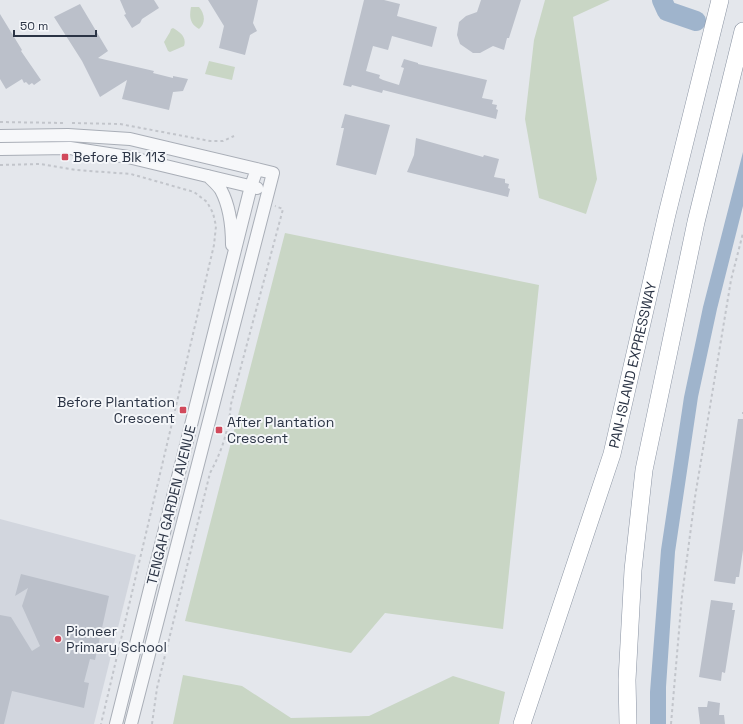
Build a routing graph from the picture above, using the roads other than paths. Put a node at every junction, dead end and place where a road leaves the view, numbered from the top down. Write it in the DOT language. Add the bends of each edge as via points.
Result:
graph roads {
  1 [pos="720,0"];
  2 [pos="743,31"];
  3 [pos="0,136"];
  4 [pos="0,149"];
  5 [pos="257,169"];
  6 [pos="208,176"];
  7 [pos="251,186"];
  8 [pos="268,192"];
  9 [pos="231,264"];
  10 [pos="116,724"];
  11 [pos="131,724"];
  12 [pos="522,724"];
  13 [pos="628,724"];
  1 -- 12 [label="highway, PAN-ISLAND EXPRESSWAY" via="667,214 612,454"];
  2 -- 13 [label="highway" via="696,222 644,470 633,570 627,680"];
  3 -- 5 [label="street" via="68,135 130,139"];
  4 -- 6 [label="street" via="70,148 128,157"];
  5 -- 7 [label="street, TENGAH GARDEN AVENUE"];
  5 -- 8 [label="street, TENGAH GARDEN AVENUE" via="273,173"];
  6 -- 7 [label="street"];
  6 -- 9 [label="street" via="220,189 228,211 232,235"];
  7 -- 8 [label="street"];
  7 -- 9 [label="street, TENGAH GARDEN AVENUE"];
  8 -- 11 [label="street, TENGAH GARDEN AVENUE"];
  9 -- 10 [label="street, TENGAH GARDEN AVENUE"];
}
